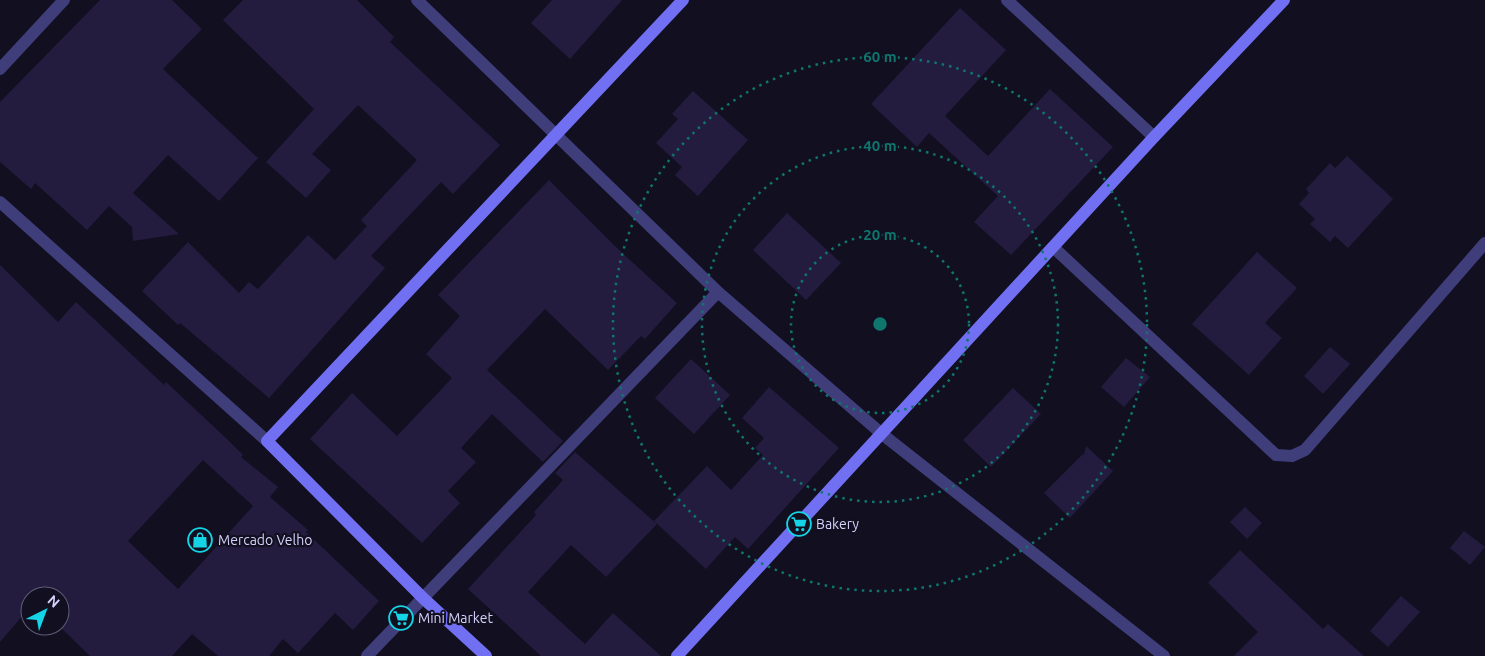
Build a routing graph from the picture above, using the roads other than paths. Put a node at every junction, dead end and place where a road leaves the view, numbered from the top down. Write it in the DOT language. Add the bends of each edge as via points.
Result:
graph roads {
  1 [pos="64,0"];
  2 [pos="417,0"];
  3 [pos="684,0"];
  4 [pos="1007,0"];
  5 [pos="1284,0"];
  6 [pos="0,69"];
  7 [pos="556,134"];
  8 [pos="1154,136"];
  9 [pos="0,202"];
  10 [pos="1485,243"];
  11 [pos="1053,247"];
  12 [pos="718,292"];
  13 [pos="882,434"];
  14 [pos="267,442"];
  15 [pos="423,598"];
  16 [pos="367,656"];
  17 [pos="486,656"];
  18 [pos="677,656"];
  19 [pos="1164,656"];
  1 -- 6 [label="street"];
  2 -- 7 [label="street"];
  3 -- 7 [label="main road"];
  4 -- 8 [label="street"];
  5 -- 8 [label="main road"];
  7 -- 12 [label="street"];
  7 -- 14 [label="main road"];
  8 -- 11 [label="main road"];
  9 -- 14 [label="street"];
  10 -- 11 [label="street" via="1305,450 1292,456 1276,454"];
  11 -- 13 [label="main road"];
  12 -- 13 [label="street"];
  12 -- 15 [label="street"];
  13 -- 18 [label="main road"];
  13 -- 19 [label="street"];
  14 -- 15 [label="main road"];
  15 -- 16 [label="street"];
  15 -- 17 [label="main road"];
}
